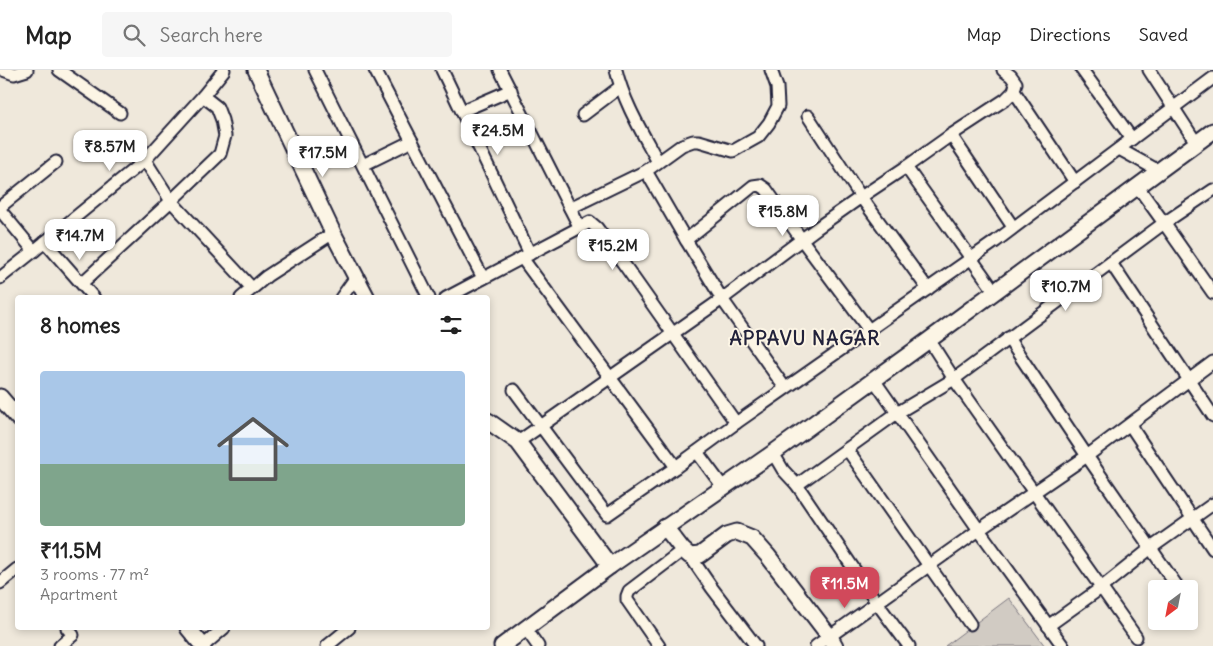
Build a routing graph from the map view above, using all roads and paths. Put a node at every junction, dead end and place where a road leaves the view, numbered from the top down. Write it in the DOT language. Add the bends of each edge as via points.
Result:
graph roads {
  1 [pos="3,70"];
  2 [pos="27,70"];
  3 [pos="59,70"];
  4 [pos="224,70"];
  5 [pos="256,70"];
  6 [pos="316,70"];
  7 [pos="376,70"];
  8 [pos="442,70"];
  9 [pos="500,70"];
  10 [pos="616,70"];
  11 [pos="771,70"];
  12 [pos="1003,70"];
  13 [pos="1082,70"];
  14 [pos="1149,70"];
  15 [pos="1213,78"];
  16 [pos="620,87"];
  17 [pos="511,90"];
  18 [pos="1014,91"];
  19 [pos="203,96"];
  20 [pos="1173,108"];
  21 [pos="462,111"];
  22 [pos="120,113"];
  23 [pos="583,114"];
  24 [pos="808,116"];
  25 [pos="1213,132"];
  26 [pos="951,135"];
  27 [pos="1132,139"];
  28 [pos="412,141"];
  29 [pos="1197,144"];
  30 [pos="1119,149"];
  31 [pos="145,160"];
  32 [pos="56,162"];
  33 [pos="658,162"];
  34 [pos="363,165"];
  35 [pos="906,167"];
  36 [pos="646,171"];
  37 [pos="1159,171"];
  38 [pos="1075,182"];
  39 [pos="1138,187"];
  40 [pos="1213,190"];
  41 [pos="861,197"];
  42 [pos="171,201"];
  43 [pos="570,208"];
  44 [pos="0,209"];
  45 [pos="1164,223"];
  46 [pos="1014,227"];
  47 [pos="580,228"];
  48 [pos="333,232"];
  49 [pos="686,240"];
  50 [pos="802,240"];
  51 [pos="46,242"];
  52 [pos="34,251"];
  53 [pos="526,256"];
  54 [pos="971,258"];
  55 [pos="1111,262"];
  56 [pos="356,277"];
  57 [pos="0,278"];
  58 [pos="484,278"];
  59 [pos="82,283"];
  60 [pos="252,288"];
  61 [pos="928,289"];
  62 [pos="995,292"];
  63 [pos="1213,292"];
  64 [pos="92,295"];
  65 [pos="244,295"];
  66 [pos="343,295"];
  67 [pos="365,295"];
  68 [pos="427,295"];
  69 [pos="452,295"];
  70 [pos="722,299"];
  71 [pos="869,330"];
  72 [pos="674,333"];
  73 [pos="1008,338"];
  74 [pos="929,340"];
  75 [pos="1213,362"];
  76 [pos="610,378"];
  77 [pos="954,378"];
  78 [pos="874,380"];
  79 [pos="1189,381"];
  80 [pos="785,388"];
  81 [pos="514,390"];
  82 [pos="0,397"];
  83 [pos="897,413"];
  84 [pos="15,414"];
  85 [pos="1213,416"];
  86 [pos="490,422"];
  87 [pos="736,422"];
  88 [pos="1130,425"];
  89 [pos="542,426"];
  90 [pos="518,442"];
  91 [pos="847,449"];
  92 [pos="697,452"];
  93 [pos="773,453"];
  94 [pos="1087,456"];
  95 [pos="676,467"];
  96 [pos="797,486"];
  97 [pos="722,488"];
  98 [pos="1034,492"];
  99 [pos="1213,504"];
  100 [pos="1193,518"];
  101 [pos="665,527"];
  102 [pos="978,530"];
  103 [pos="1151,548"];
  104 [pos="1213,549"];
  105 [pos="687,553"];
  106 [pos="610,566"];
  107 [pos="929,566"];
  108 [pos="15,572"];
  109 [pos="1172,580"];
  110 [pos="0,583"];
  111 [pos="1101,588"];
  112 [pos="877,603"];
  113 [pos="970,624"];
  114 [pos="1048,626"];
  115 [pos="526,629"];
  116 [pos="69,630"];
  117 [pos="190,630"];
  118 [pos="222,630"];
  119 [pos="347,630"];
  120 [pos="1136,637"];
  121 [pos="832,642"];
  122 [pos="60,646"];
  123 [pos="203,646"];
  124 [pos="327,646"];
  125 [pos="502,646"];
  126 [pos="538,646"];
  127 [pos="659,646"];
  128 [pos="756,646"];
  129 [pos="816,646"];
  130 [pos="908,646"];
  131 [pos="1063,646"];
  1 -- 2 [label="street" via="14,74"];
  3 -- 22 [label="street"];
  4 -- 19 [label="street"];
  5 -- 48 [label="street"];
  6 -- 34 [label="street"];
  7 -- 28 [label="street"];
  8 -- 21 [label="street"];
  9 -- 17 [label="street"];
  10 -- 16 [label="street"];
  11 -- 33 [label="street" via="777,87 778,106 758,137 733,151 693,141"];
  12 -- 18 [label="street" via="1016,83"];
  13 -- 27 [label="street"];
  14 -- 20 [label="street"];
  15 -- 20 [label="street"];
  16 -- 23 [label="street"];
  16 -- 33 [label="street"];
  17 -- 21 [label="street"];
  17 -- 43 [label="street"];
  18 -- 26 [label="street"];
  18 -- 38 [label="street"];
  19 -- 31 [label="street"];
  19 -- 42 [label="street" via="217,107 222,120 225,136 220,154"];
  20 -- 27 [label="street"];
  20 -- 29 [label="street"];
  21 -- 53 [label="street"];
  24 -- 41 [label="street"];
  25 -- 29 [label="street"];
  26 -- 35 [label="street"];
  26 -- 46 [label="street"];
  27 -- 30 [label="street"];
  28 -- 34 [label="street"];
  28 -- 58 [label="street"];
  29 -- 37 [label="street"];
  30 -- 37 [label="street"];
  30 -- 38 [label="street"];
  31 -- 42 [label="street"];
  31 -- 51 [label="street"];
  32 -- 44 [label="street"];
  33 -- 36 [label="street"];
  34 -- 68 [label="street"];
  35 -- 41 [label="street"];
  35 -- 54 [label="street"];
  36 -- 43 [label="street"];
  36 -- 49 [label="street"];
  37 -- 39 [label="street"];
  38 -- 46 [label="street"];
  39 -- 45 [label="street"];
  39 -- 62 [label="street"];
  40 -- 45 [label="street"];
  41 -- 50 [label="street"];
  41 -- 61 [label="street"];
  42 -- 59 [label="street"];
  42 -- 60 [label="street"];
  43 -- 47 [label="street"];
  44 -- 52 [label="street"];
  45 -- 55 [label="street"];
  45 -- 63 [label="street"];
  46 -- 54 [label="street"];
  47 -- 53 [label="street"];
  47 -- 72 [label="street" via="590,222 597,228"];
  48 -- 56 [label="street"];
  48 -- 60 [label="street"];
  49 -- 50 [label="street" via="753,186 766,189"];
  49 -- 70 [label="street"];
  50 -- 70 [label="street"];
  50 -- 71 [label="street"];
  51 -- 52 [label="street"];
  51 -- 59 [label="street"];
  52 -- 57 [label="street"];
  53 -- 58 [label="street"];
  53 -- 76 [label="street"];
  54 -- 61 [label="street"];
  54 -- 62 [label="street"];
  55 -- 73 [label="street"];
  55 -- 79 [label="street"];
  56 -- 66 [label="street"];
  56 -- 67 [label="street"];
  58 -- 69 [label="street"];
  59 -- 64 [label="street"];
  60 -- 65 [label="street"];
  61 -- 71 [label="street"];
  62 -- 74 [label="street"];
  70 -- 72 [label="street"];
  70 -- 80 [label="street"];
  71 -- 80 [label="street"];
  72 -- 76 [label="street"];
  72 -- 87 [label="street"];
  73 -- 77 [label="street"];
  73 -- 94 [label="street"];
  74 -- 77 [label="street"];
  74 -- 78 [label="street"];
  75 -- 79 [label="street"];
  76 -- 89 [label="street"];
  76 -- 95 [label="street"];
  77 -- 83 [label="street"];
  77 -- 98 [label="street"];
  78 -- 83 [label="street"];
  78 -- 93 [label="street"];
  79 -- 85 [label="street"];
  79 -- 88 [label="street"];
  80 -- 87 [label="street"];
  81 -- 89 [label="street"];
  82 -- 84 [label="street"];
  83 -- 91 [label="street"];
  83 -- 102 [label="street"];
  86 -- 90 [label="street"];
  87 -- 92 [label="street"];
  88 -- 94 [label="street"];
  88 -- 100 [label="street"];
  89 -- 90 [label="street"];
  89 -- 95 [label="street" via="607,515"];
  90 -- 106 [label="street"];
  91 -- 96 [label="street"];
  91 -- 107 [label="street"];
  92 -- 95 [label="street"];
  92 -- 97 [label="street"];
  93 -- 96 [label="street"];
  93 -- 97 [label="street"];
  94 -- 98 [label="street"];
  94 -- 103 [label="street"];
  96 -- 112 [label="street"];
  97 -- 101 [label="street"];
  98 -- 102 [label="street"];
  98 -- 111 [label="street"];
  99 -- 100 [label="street"];
  100 -- 103 [label="street"];
  100 -- 104 [label="street"];
  101 -- 105 [label="street"];
  101 -- 106 [label="street"];
  102 -- 107 [label="street"];
  102 -- 114 [label="street"];
  103 -- 109 [label="street"];
  103 -- 111 [label="street"];
  105 -- 121 [label="street" via="700,556 727,535 738,532 752,538"];
  105 -- 127 [label="street" via="626,596"];
  105 -- 128 [label="street"];
  106 -- 115 [label="street"];
  107 -- 112 [label="street"];
  107 -- 113 [label="street"];
  108 -- 110 [label="street"];
  111 -- 114 [label="street"];
  111 -- 120 [label="street"];
  112 -- 121 [label="street"];
  112 -- 130 [label="street"];
  114 -- 131 [label="street"];
  115 -- 125 [label="street"];
  115 -- 126 [label="street"];
  116 -- 122 [label="street" via="73,634"];
  117 -- 123 [label="street"];
  118 -- 123 [label="street"];
  119 -- 124 [label="street"];
  121 -- 129 [label="street"];
}
